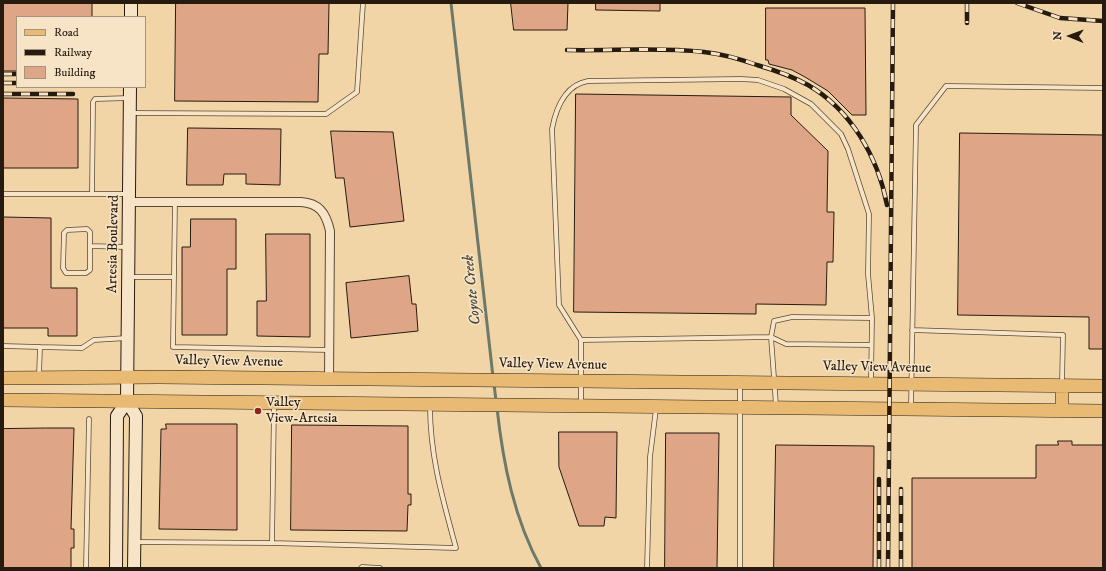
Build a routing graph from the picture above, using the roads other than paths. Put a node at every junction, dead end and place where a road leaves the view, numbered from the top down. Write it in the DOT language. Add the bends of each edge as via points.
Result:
graph roads {
  1 [pos="131,3"];
  2 [pos="363,3"];
  3 [pos="131,16"];
  4 [pos="1103,88"];
  5 [pos="130,93"];
  6 [pos="130,113"];
  7 [pos="3,194"];
  8 [pos="92,194"];
  9 [pos="129,198"];
  10 [pos="175,201"];
  11 [pos="90,246"];
  12 [pos="129,247"];
  13 [pos="128,277"];
  14 [pos="173,277"];
  15 [pos="872,318"];
  16 [pos="912,330"];
  17 [pos="771,337"];
  18 [pos="128,338"];
  19 [pos="581,340"];
  20 [pos="871,345"];
  21 [pos="3,346"];
  22 [pos="40,347"];
  23 [pos="329,350"];
  24 [pos="3,378"];
  25 [pos="39,378"];
  26 [pos="128,378"];
  27 [pos="329,379"];
  28 [pos="581,382"];
  29 [pos="740,383"];
  30 [pos="775,383"];
  31 [pos="871,384"];
  32 [pos="911,385"];
  33 [pos="1062,386"];
  34 [pos="1103,386"];
  35 [pos="3,400"];
  36 [pos="127,401"];
  37 [pos="274,402"];
  38 [pos="430,403"];
  39 [pos="581,406"];
  40 [pos="657,406"];
  41 [pos="740,407"];
  42 [pos="776,408"];
  43 [pos="911,409"];
  44 [pos="1062,410"];
  45 [pos="1103,410"];
  46 [pos="89,419"];
  47 [pos="134,542"];
  48 [pos="272,543"];
  49 [pos="86,568"];
  50 [pos="116,568"];
  51 [pos="134,568"];
  52 [pos="361,568"];
  53 [pos="380,568"];
  54 [pos="647,568"];
  55 [pos="740,568"];
  1 -- 3 [label="main road"];
  2 -- 6 [label="lane" via="357,92 326,114"];
  4 -- 16 [label="lane" via="946,86 916,125"];
  5 -- 6 [label="main road, Artesia Boulevard"];
  5 -- 8 [label="lane" via="95,99 93,102"];
  6 -- 9 [label="main road, Artesia Boulevard"];
  7 -- 8 [label="lane"];
  8 -- 9 [label="lane"];
  9 -- 10 [label="street"];
  9 -- 12 [label="main road, Artesia Boulevard"];
  10 -- 14 [label="lane"];
  10 -- 23 [label="street" via="301,202 312,203 324,212 330,231"];
  11 -- 11 [label="lane" via="90,270 86,273 66,273 63,268 64,233 67,230 88,229"];
  11 -- 12 [label="lane"];
  12 -- 13 [label="main road, Artesia Boulevard"];
  13 -- 14 [label="lane"];
  13 -- 18 [label="main road, Artesia Boulevard"];
  14 -- 23 [label="lane" via="173,347"];
  15 -- 17 [label="lane" via="792,317 774,321"];
  15 -- 19 [label="lane" via="868,274 869,214 841,134 811,104 784,89 752,80 588,81 576,85 566,94 555,112 552,129 559,305"];
  15 -- 20 [label="lane"];
  16 -- 32 [label="lane"];
  16 -- 33 [label="lane" via="1063,335"];
  17 -- 19 [label="lane"];
  17 -- 20 [label="lane" via="786,344"];
  17 -- 30 [label="lane"];
  18 -- 22 [label="lane" via="94,340 82,348"];
  18 -- 26 [label="main road, Artesia Boulevard"];
  19 -- 28 [label="lane"];
  20 -- 31 [label="lane"];
  21 -- 22 [label="lane"];
  22 -- 25 [label="lane"];
  23 -- 27 [label="street"];
  24 -- 25 [label="main road, Valley View Avenue"];
  25 -- 26 [label="main road, Valley View Avenue"];
  26 -- 27 [label="main road, Valley View Avenue"];
  26 -- 36 [label="main road, Artesia Boulevard"];
  27 -- 28 [label="main road, Valley View Avenue"];
  28 -- 29 [label="main road, Valley View Avenue"];
  28 -- 39 [label="lane"];
  29 -- 30 [label="main road, Valley View Avenue"];
  29 -- 41 [label="lane"];
  30 -- 31 [label="main road, Valley View Avenue"];
  30 -- 42 [label="lane"];
  31 -- 32 [label="main road, Valley View Avenue"];
  32 -- 33 [label="main road, Valley View Avenue"];
  32 -- 43 [label="lane"];
  33 -- 34 [label="main road, Valley View Avenue"];
  33 -- 44 [label="main road"];
  35 -- 36 [label="main road"];
  36 -- 37 [label="main road"];
  36 -- 47 [label="main road, Artesia Boulevard" via="136,416"];
  36 -- 50 [label="main road, Artesia Boulevard" via="117,416"];
  37 -- 38 [label="main road"];
  37 -- 48 [label="lane"];
  38 -- 39 [label="main road"];
  38 -- 48 [label="lane" via="430,433 435,469 456,548"];
  39 -- 40 [label="main road"];
  40 -- 41 [label="main road"];
  40 -- 54 [label="lane" via="650,457"];
  41 -- 42 [label="main road"];
  41 -- 55 [label="lane"];
  42 -- 43 [label="main road"];
  43 -- 44 [label="main road"];
  44 -- 45 [label="main road"];
  46 -- 49 [label="lane"];
  47 -- 48 [label="lane"];
  47 -- 51 [label="main road, Artesia Boulevard"];
  52 -- 53 [label="lane"];
}
